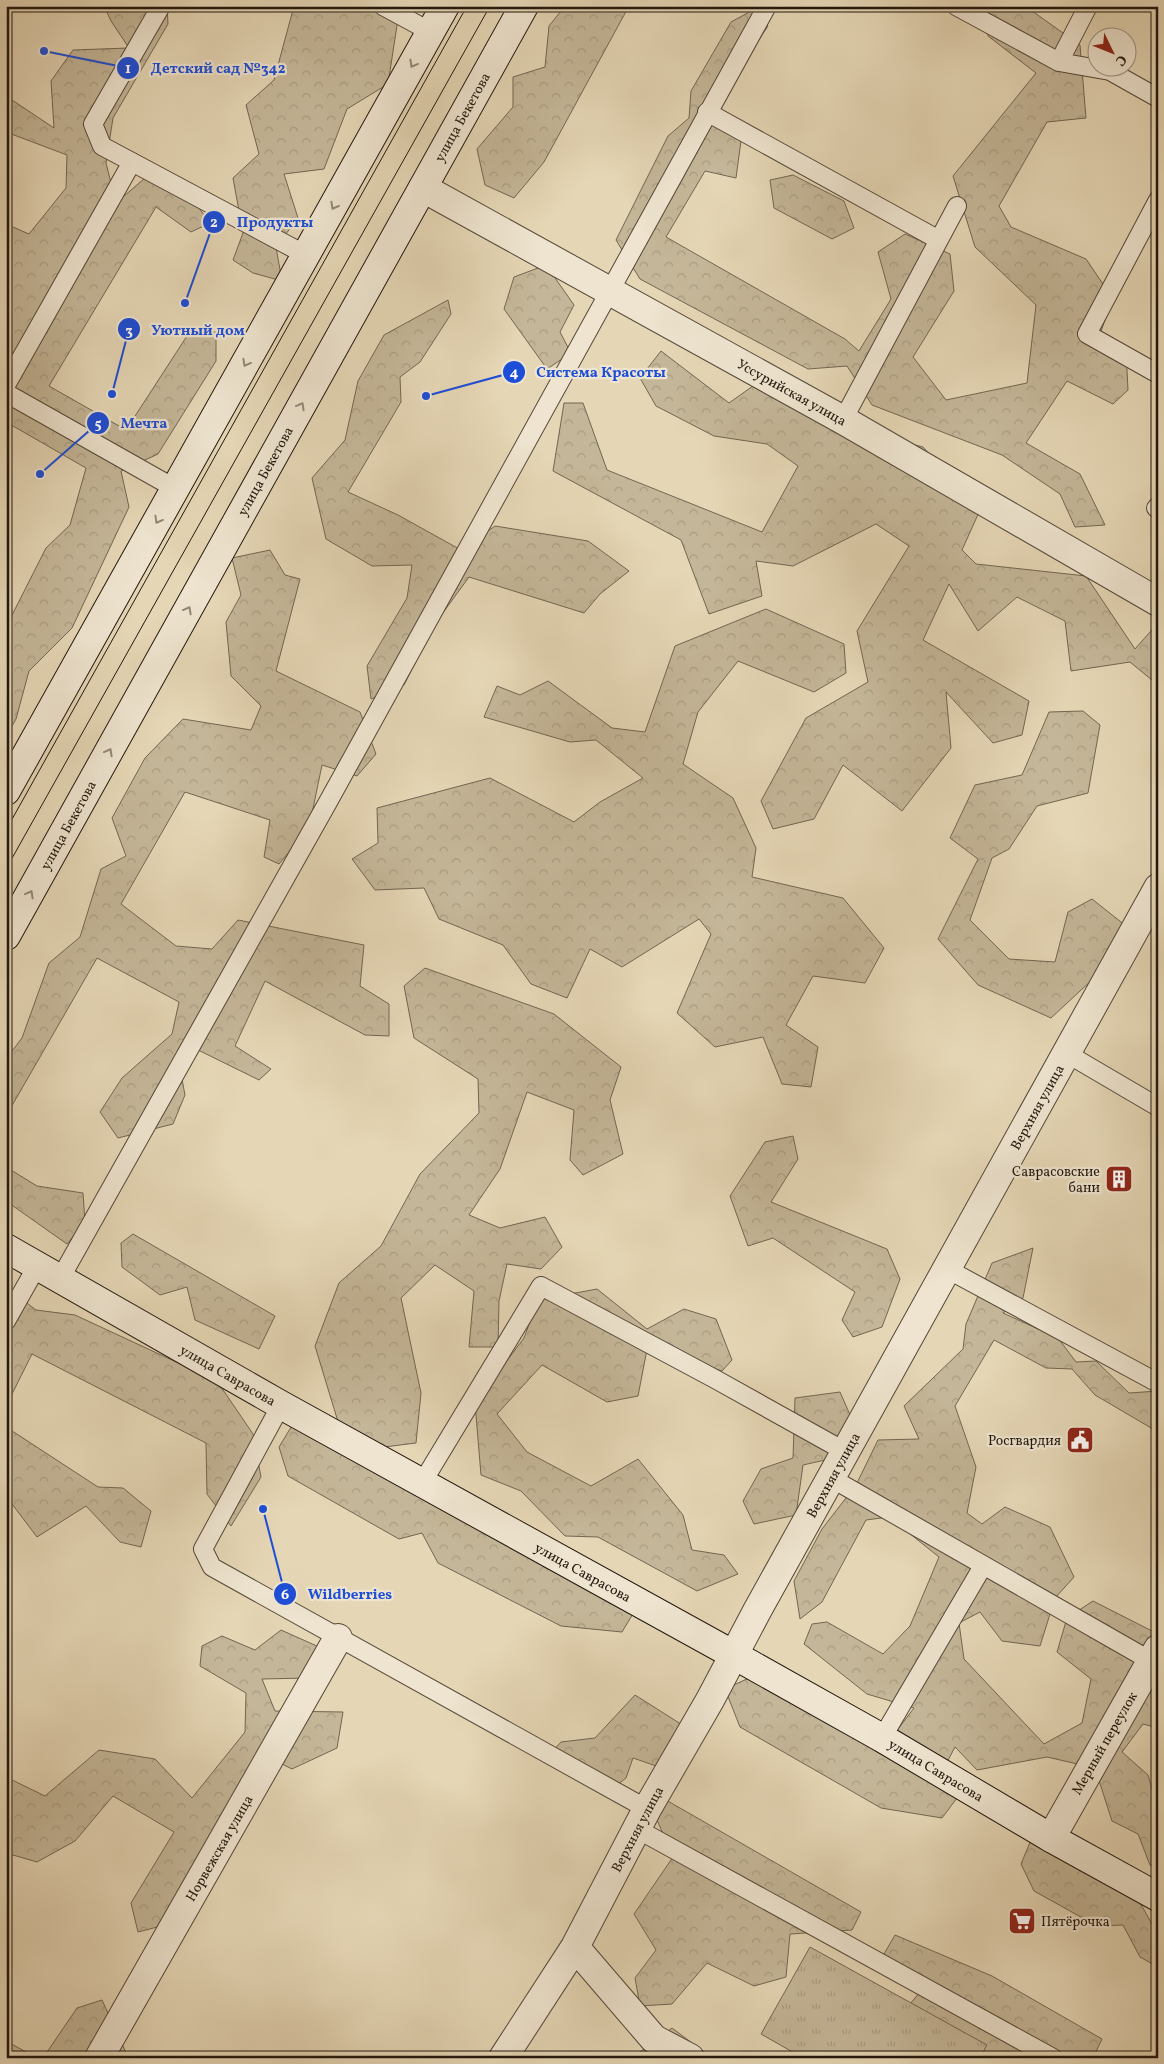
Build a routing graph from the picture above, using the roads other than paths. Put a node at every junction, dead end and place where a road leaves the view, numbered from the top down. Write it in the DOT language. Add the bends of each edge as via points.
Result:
graph roads {
  1 [pos="161,6"];
  2 [pos="384,6"];
  3 [pos="445,6"];
  4 [pos="524,6"];
  5 [pos="767,6"];
  6 [pos="956,6"];
  7 [pos="1088,6"];
  8 [pos="431,32"];
  9 [pos="1060,62"];
  10 [pos="1158,98"];
  11 [pos="707,112"];
  12 [pos="132,162"];
  13 [pos="423,188"];
  14 [pos="1158,200"];
  15 [pos="957,206"];
  16 [pos="939,240"];
  17 [pos="306,255"];
  18 [pos="610,290"];
  19 [pos="1156,369"];
  20 [pos="6,385"];
  21 [pos="6,393"];
  22 [pos="844,420"];
  23 [pos="176,489"];
  24 [pos="1158,602"];
  25 [pos="6,791"];
  26 [pos="1158,888"];
  27 [pos="6,936"];
  28 [pos="1066,1053"];
  29 [pos="1158,1107"];
  30 [pos="6,1248"];
  31 [pos="947,1269"];
  32 [pos="49,1272"];
  33 [pos="6,1321"];
  34 [pos="1158,1383"];
  35 [pos="281,1405"];
  36 [pos="846,1452"];
  37 [pos="831,1478"];
  38 [pos="422,1484"];
  39 [pos="983,1566"];
  40 [pos="338,1638"];
  41 [pos="734,1655"];
  42 [pos="1154,1655"];
  43 [pos="882,1738"];
  44 [pos="642,1819"];
  45 [pos="1051,1838"];
  46 [pos="1158,1897"];
  47 [pos="575,1947"];
  48 [pos="99,2058"];
  49 [pos="504,2058"];
  50 [pos="690,2058"];
  51 [pos="1053,2058"];
  1 -- 12 [label="lane" via="93,124 102,146"];
  2 -- 8 [label="lane"];
  3 -- 8 [label="street"];
  4 -- 13 [label="street, улица Бекетова"];
  5 -- 11 [label="lane"];
  6 -- 9 [label="lane"];
  7 -- 9 [label="lane"];
  8 -- 17 [label="street, one-way"];
  9 -- 10 [label="lane" via="1110,72"];
  11 -- 16 [label="lane"];
  11 -- 18 [label="lane"];
  12 -- 17 [label="lane"];
  12 -- 20 [label="lane"];
  13 -- 18 [label="street, Уссурийская улица"];
  27 -- 13 [label="street, улица Бекетова, one-way"];
  14 -- 19 [label="lane" via="1087,334"];
  15 -- 16 [label="lane"];
  16 -- 22 [label="lane"];
  17 -- 23 [label="street, one-way"];
  18 -- 22 [label="street, Уссурийская улица"];
  18 -- 32 [label="lane" via="328,802"];
  21 -- 23 [label="lane"];
  22 -- 24 [label="street, Уссурийская улица"];
  23 -- 25 [label="street, one-way"];
  26 -- 28 [label="street, Верхняя улица"];
  28 -- 29 [label="lane"];
  28 -- 31 [label="street, Верхняя улица"];
  30 -- 32 [label="street, улица Саврасова"];
  31 -- 34 [label="lane"];
  31 -- 36 [label="street, Верхняя улица"];
  32 -- 33 [label="lane"];
  32 -- 35 [label="street, улица Саврасова"];
  35 -- 38 [label="street, улица Саврасова"];
  35 -- 40 [label="lane" via="203,1549 212,1567"];
  36 -- 37 [label="street, Верхняя улица"];
  36 -- 38 [label="lane" via="541,1286"];
  37 -- 39 [label="lane"];
  37 -- 41 [label="street, Верхняя улица"];
  38 -- 41 [label="street, улица Саврасова"];
  39 -- 42 [label="lane"];
  39 -- 43 [label="lane"];
  40 -- 44 [label="lane"];
  40 -- 48 [label="street, Норвежская улица"];
  41 -- 43 [label="street, улица Саврасова"];
  41 -- 44 [label="street, Верхняя улица"];
  42 -- 45 [label="street, Мерный переулок"];
  43 -- 45 [label="street, улица Саврасова"];
  44 -- 47 [label="street, Верхняя улица"];
  44 -- 51 [label="lane"];
  45 -- 46 [label="street, улица Саврасова"];
  47 -- 49 [label="street, Верхняя улица"];
  47 -- 50 [label="street" via="654,2039"];
}
